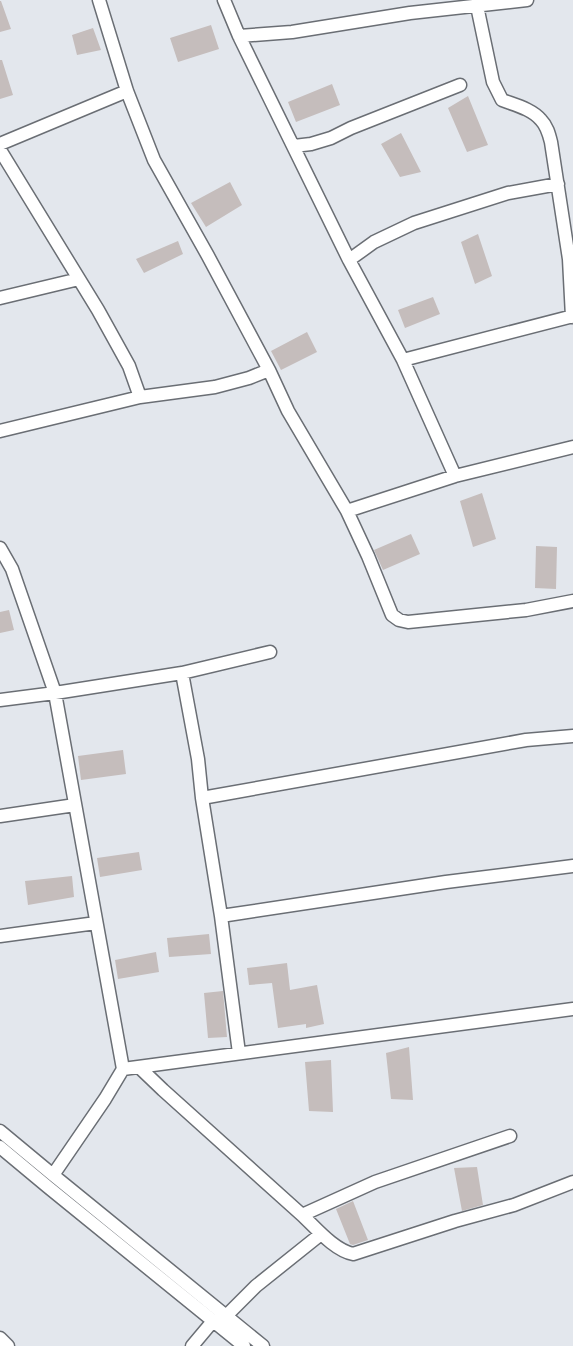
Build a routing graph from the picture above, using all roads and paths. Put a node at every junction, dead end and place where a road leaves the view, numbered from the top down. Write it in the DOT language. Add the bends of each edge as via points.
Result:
graph roads {
  1 [pos="99,0"];
  2 [pos="224,0"];
  3 [pos="527,0"];
  4 [pos="477,6"];
  5 [pos="239,36"];
  6 [pos="460,85"];
  7 [pos="127,91"];
  8 [pos="0,144"];
  9 [pos="294,146"];
  10 [pos="0,150"];
  11 [pos="558,184"];
  12 [pos="349,260"];
  13 [pos="79,279"];
  14 [pos="0,298"];
  15 [pos="572,317"];
  16 [pos="403,360"];
  17 [pos="269,370"];
  18 [pos="140,397"];
  19 [pos="0,431"];
  20 [pos="573,447"];
  21 [pos="455,476"];
  22 [pos="347,511"];
  23 [pos="0,548"];
  24 [pos="6,570"];
  25 [pos="573,601"];
  26 [pos="270,652"];
  27 [pos="182,673"];
  28 [pos="55,693"];
  29 [pos="0,700"];
  30 [pos="573,736"];
  31 [pos="202,798"];
  32 [pos="75,805"];
  33 [pos="0,816"];
  34 [pos="573,866"];
  35 [pos="220,916"];
  36 [pos="96,923"];
  37 [pos="0,936"];
  38 [pos="573,1008"];
  39 [pos="239,1053"];
  40 [pos="139,1067"];
  41 [pos="123,1069"];
  42 [pos="0,1131"];
  43 [pos="510,1136"];
  44 [pos="0,1147"];
  45 [pos="53,1176"];
  46 [pos="573,1182"];
  47 [pos="302,1215"];
  48 [pos="322,1234"];
  49 [pos="226,1316"];
  50 [pos="213,1321"];
  51 [pos="0,1338"];
  52 [pos="8,1346"];
  53 [pos="192,1346"];
  54 [pos="244,1346"];
  55 [pos="264,1346"];
  1 -- 7 [label="street"];
  2 -- 5 [label="street"];
  3 -- 4 [label="street"];
  4 -- 5 [label="street" via="292,32"];
  4 -- 11 [label="street" via="493,82 502,100 526,109 541,119 548,129"];
  5 -- 9 [label="street"];
  6 -- 9 [label="street" via="331,138"];
  7 -- 8 [label="street"];
  7 -- 17 [label="street" via="154,160"];
  9 -- 12 [label="street"];
  10 -- 13 [label="street"];
  11 -- 12 [label="street" via="508,193 414,223 374,242"];
  11 -- 15 [label="street" via="569,259"];
  12 -- 16 [label="street"];
  13 -- 14 [label="street"];
  13 -- 18 [label="street" via="129,366"];
  15 -- 16 [label="street"];
  16 -- 21 [label="street"];
  17 -- 18 [label="street" via="215,387"];
  17 -- 22 [label="street" via="288,411"];
  18 -- 19 [label="street"];
  20 -- 21 [label="street"];
  21 -- 22 [label="street"];
  22 -- 25 [label="street" via="392,615 399,620 408,622 526,610"];
  23 -- 24 [label="street"];
  24 -- 28 [label="street"];
  26 -- 27 [label="street"];
  27 -- 28 [label="street"];
  27 -- 31 [label="street"];
  28 -- 29 [label="street"];
  28 -- 32 [label="street"];
  30 -- 31 [label="street" via="526,740"];
  31 -- 35 [label="street"];
  32 -- 33 [label="street"];
  32 -- 36 [label="street"];
  34 -- 35 [label="street"];
  35 -- 39 [label="street"];
  36 -- 37 [label="street"];
  36 -- 41 [label="street"];
  38 -- 39 [label="street"];
  39 -- 40 [label="street"];
  40 -- 41 [label="street"];
  40 -- 47 [label="street"];
  41 -- 45 [label="street"];
  42 -- 45 [label="street"];
  43 -- 47 [label="street" via="375,1182"];
  44 -- 50 [label="street"];
  45 -- 49 [label="street"];
  46 -- 48 [label="street" via="514,1205 353,1254"];
  47 -- 48 [label="street"];
  48 -- 49 [label="street" via="256,1286"];
  49 -- 55 [label="street"];
  50 -- 53 [label="street"];
  50 -- 54 [label="street"];
  51 -- 52 [label="street"];
}
